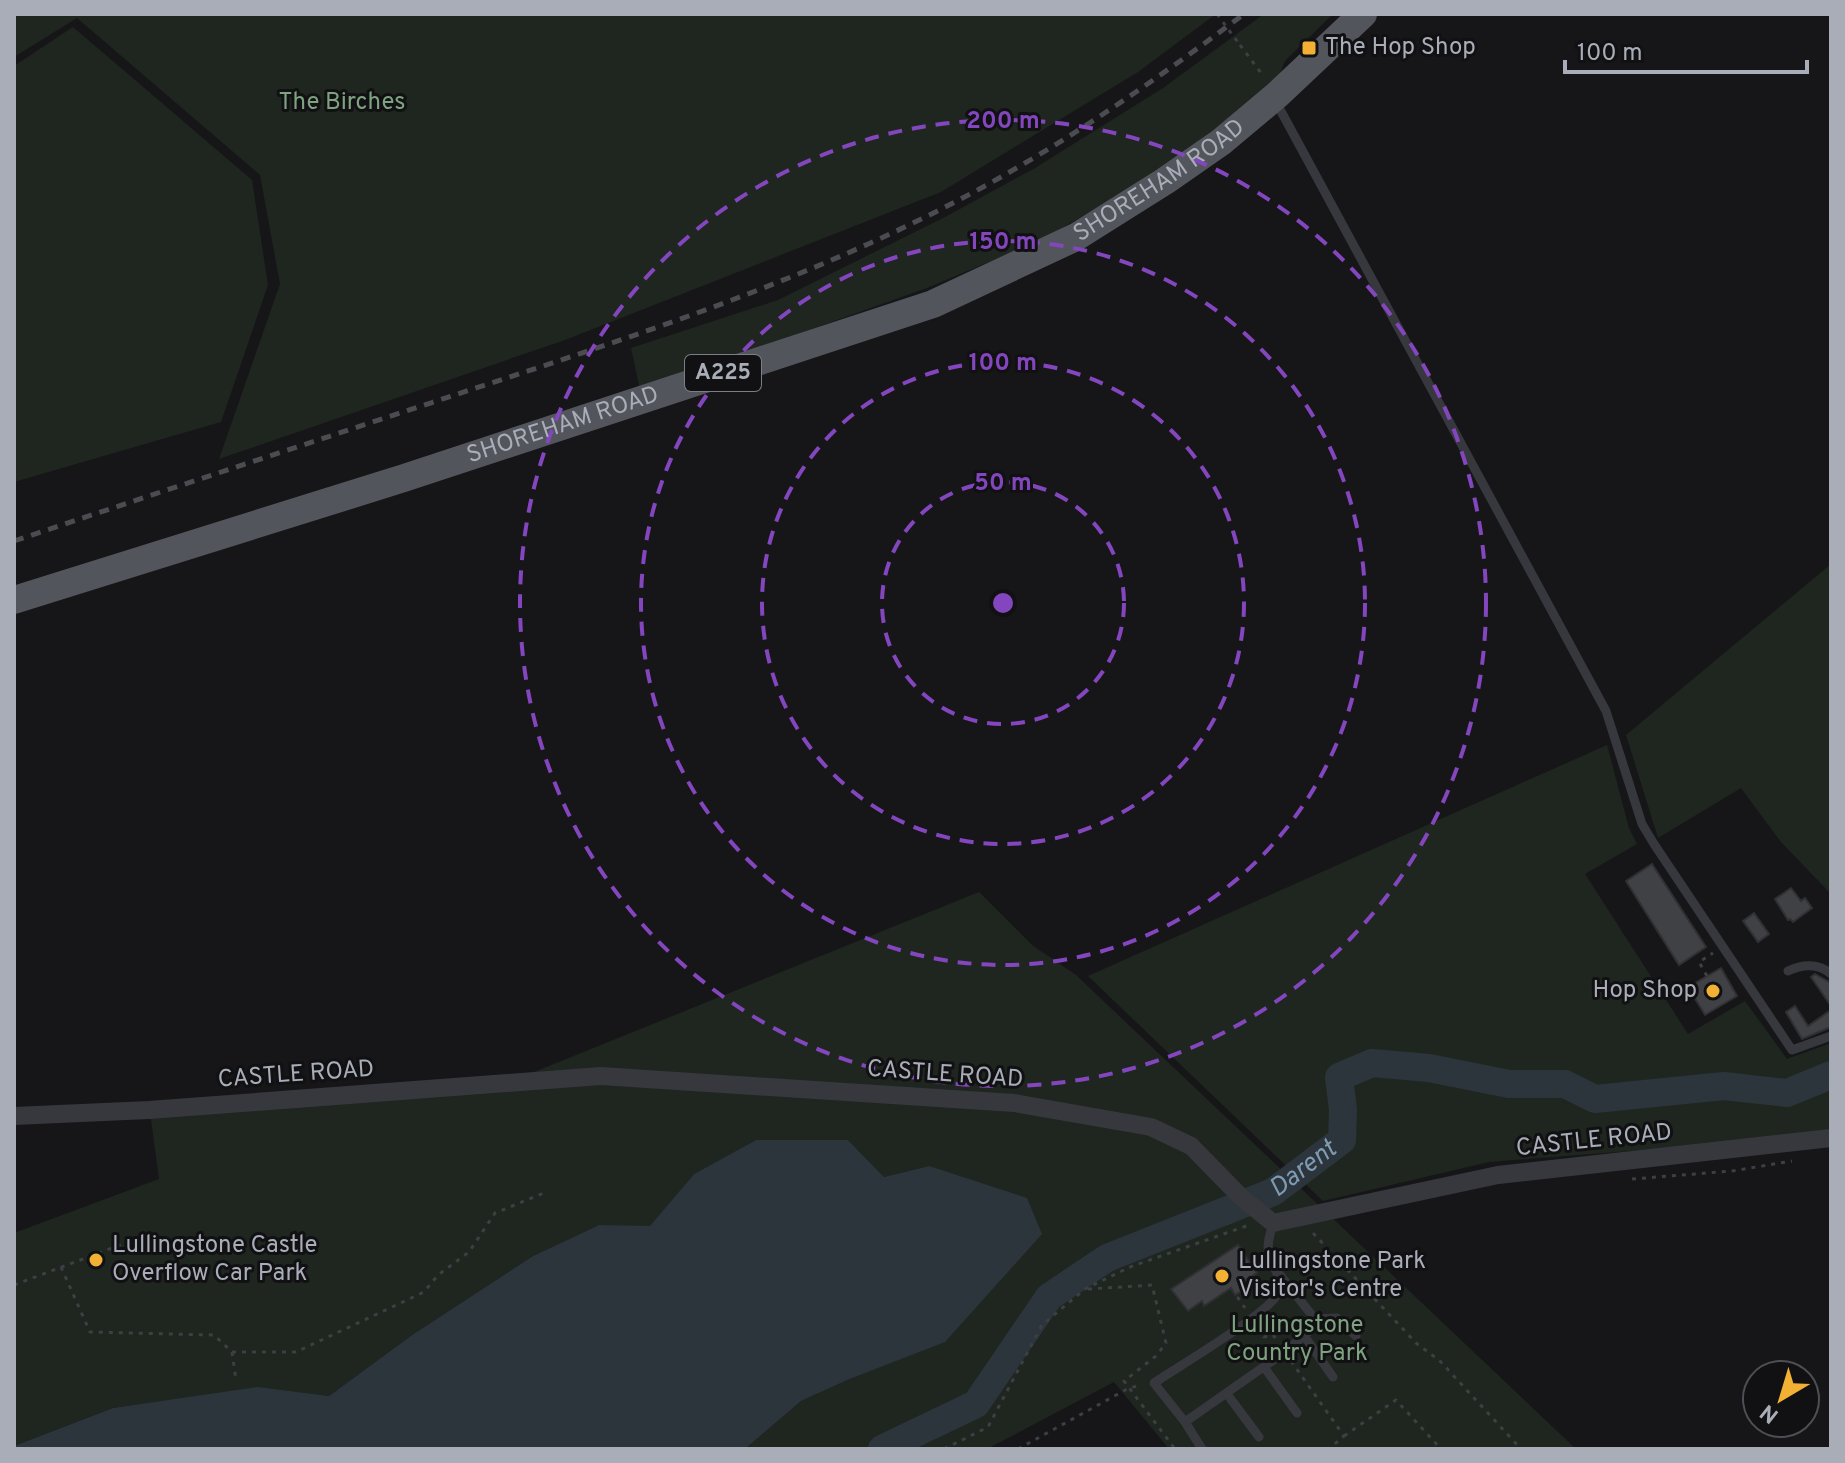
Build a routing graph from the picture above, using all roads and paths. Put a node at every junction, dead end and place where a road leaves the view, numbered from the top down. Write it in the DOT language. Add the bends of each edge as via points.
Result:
graph roads {
  1 [pos="1217,14"];
  2 [pos="1363,14"];
  3 [pos="1275,96"];
  4 [pos="14,600"];
  5 [pos="1722,947"];
  6 [pos="1788,971"];
  7 [pos="1831,974"];
  8 [pos="1707,976"];
  9 [pos="1831,1036"];
  10 [pos="14,1116"];
  11 [pos="1831,1138"];
  12 [pos="1803,1159"];
  13 [pos="1625,1179"];
  14 [pos="544,1193"];
  15 [pos="1263,1216"];
  16 [pos="1309,1222"];
  17 [pos="128,1242"];
  18 [pos="61,1267"];
  19 [pos="1280,1275"];
  20 [pos="14,1285"];
  21 [pos="1085,1289"];
  22 [pos="1241,1291"];
  23 [pos="1252,1318"];
  24 [pos="1315,1319"];
  25 [pos="1356,1336"];
  26 [pos="1305,1337"];
  27 [pos="232,1352"];
  28 [pos="1285,1352"];
  29 [pos="1264,1367"];
  30 [pos="1333,1377"];
  31 [pos="236,1380"];
  32 [pos="1154,1383"];
  33 [pos="1129,1388"];
  34 [pos="1227,1394"];
  35 [pos="1297,1413"];
  36 [pos="1185,1422"];
  37 [pos="1344,1436"];
  38 [pos="1259,1437"];
  39 [pos="944,1449"];
  40 [pos="1018,1449"];
  41 [pos="1175,1449"];
  42 [pos="1202,1449"];
  43 [pos="1329,1449"];
  44 [pos="1441,1449"];
  45 [pos="1521,1449"];
  1 -- 3 [label="path, bridge"];
  2 -- 3 [label="main road, SHOREHAM ROAD / A225"];
  3 -- 4 [label="main road, SHOREHAM ROAD / A225" via="1221,142 1076,237 933,304"];
  3 -- 5 [label="lane" via="1606,711 1642,824"];
  5 -- 8 [label="path" via="1699,962"];
  5 -- 9 [label="lane" via="1792,1050"];
  6 -- 7 [label="lane" via="1816,966"];
  10 -- 15 [label="street, CASTLE ROAD" via="601,1076 1014,1103 1151,1127 1191,1146"];
  11 -- 15 [label="street, CASTLE ROAD" via="1498,1175"];
  12 -- 13 [label="path"];
  14 -- 27 [label="path" via="495,1213 469,1252 424,1292 296,1352"];
  15 -- 19 [label="lane" via="1269,1255"];
  15 -- 21 [label="path"];
  16 -- 45 [label="path" via="1343,1267"];
  17 -- 18 [label="path"];
  18 -- 20 [label="path"];
  18 -- 27 [label="path" via="90,1332 214,1335"];
  19 -- 23 [label="lane" via="1277,1295"];
  19 -- 24 [label="lane"];
  21 -- 33 [label="path" via="1152,1285 1166,1343 1124,1381"];
  21 -- 39 [label="path" via="1042,1325 988,1427"];
  22 -- 23 [label="path" via="1238,1298"];
  23 -- 28 [label="path" via="1264,1337 1273,1335"];
  23 -- 32 [label="lane"];
  24 -- 25 [label="lane" via="1337,1318"];
  24 -- 26 [label="lane"];
  26 -- 28 [label="lane"];
  26 -- 30 [label="lane"];
  27 -- 31 [label="path"];
  28 -- 29 [label="lane"];
  28 -- 37 [label="path"];
  29 -- 34 [label="lane"];
  29 -- 35 [label="lane"];
  32 -- 33 [label="path"];
  32 -- 36 [label="lane"];
  33 -- 40 [label="path"];
  33 -- 41 [label="path"];
  34 -- 36 [label="lane"];
  34 -- 38 [label="lane"];
  36 -- 42 [label="lane"];
  37 -- 43 [label="path"];
  37 -- 44 [label="path" via="1396,1400"];
}
